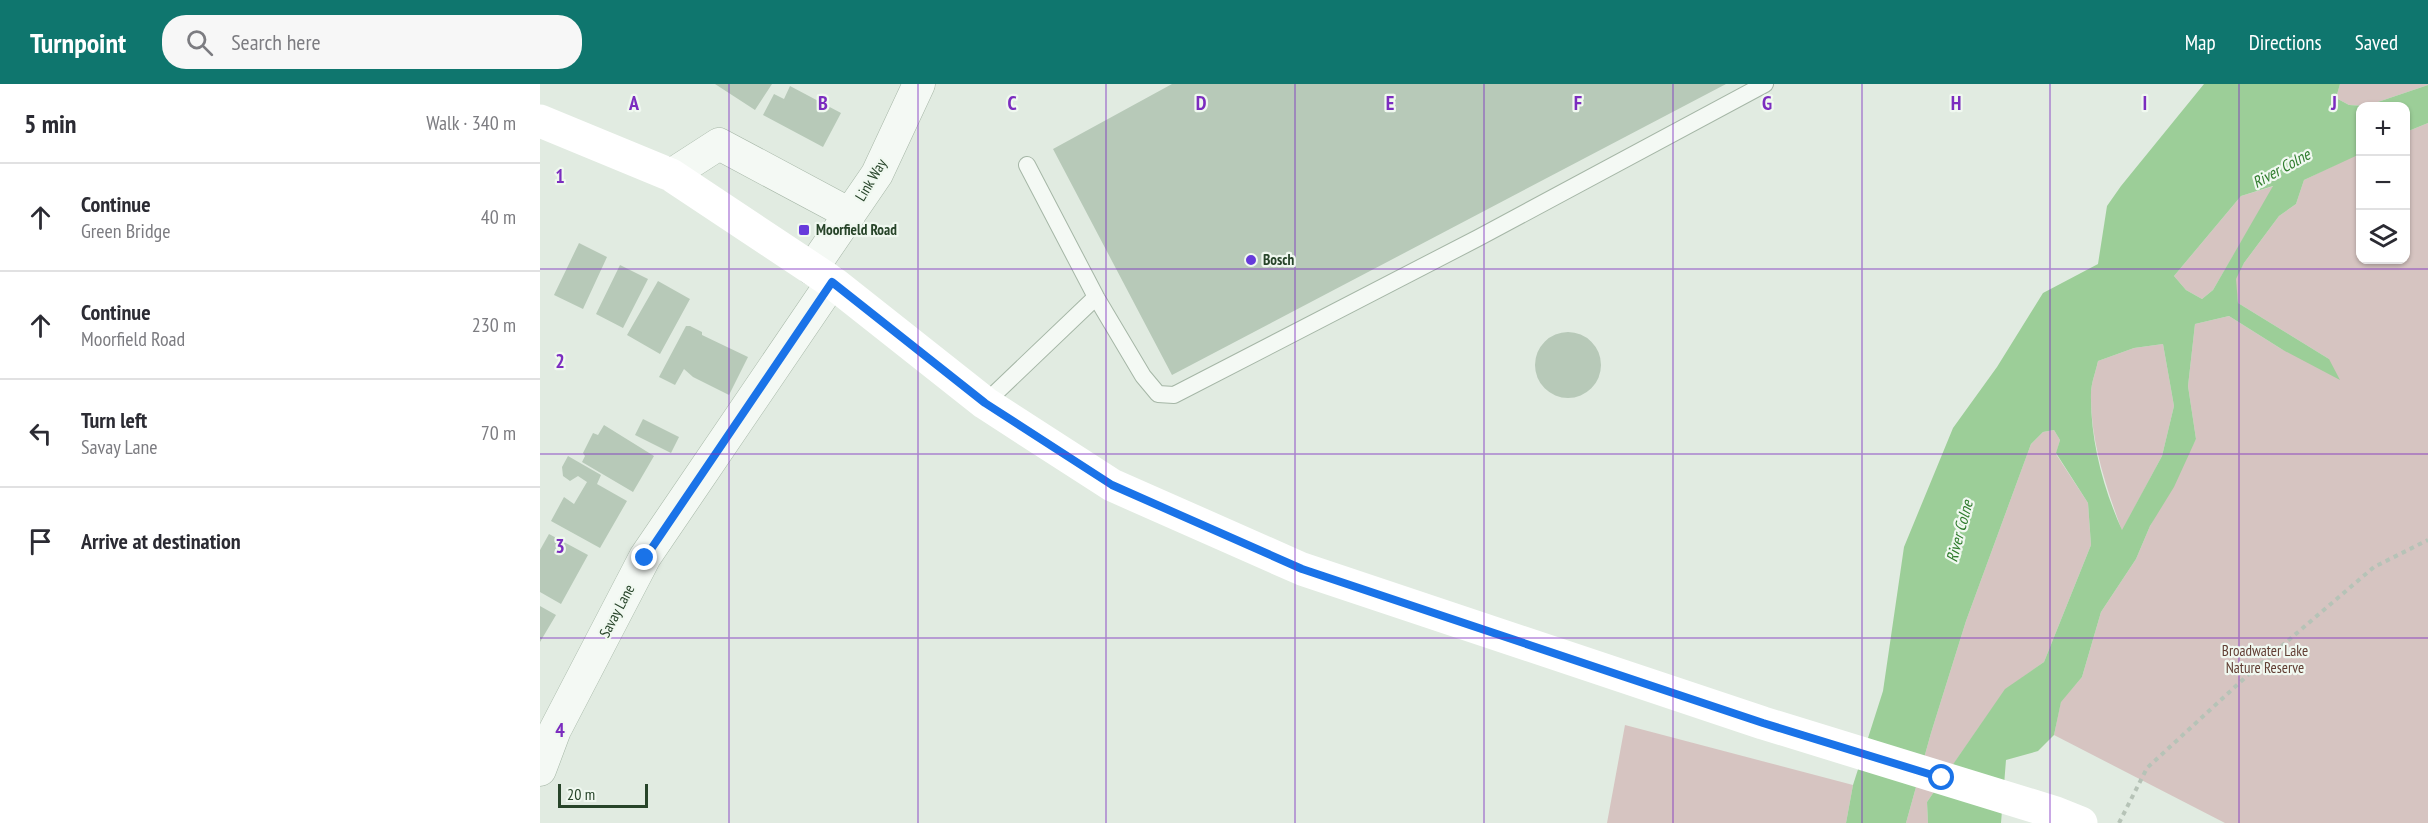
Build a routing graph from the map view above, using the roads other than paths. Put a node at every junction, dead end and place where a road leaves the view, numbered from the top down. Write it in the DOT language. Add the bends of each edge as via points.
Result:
graph roads {
  1 [pos="919,84"];
  2 [pos="1765,84"];
  3 [pos="540,120"];
  4 [pos="1028,165"];
  5 [pos="671,175"];
  6 [pos="850,214"];
  7 [pos="822,276"];
  8 [pos="1096,297"];
  9 [pos="985,403"];
  10 [pos="540,770"];
  11 [pos="2068,818"];
  1 -- 6 [label="street, Link Way" via="877,174"];
  2 -- 8 [label="lane" via="1174,395 1158,394 1143,376"];
  3 -- 5 [label="street"];
  4 -- 8 [label="lane"];
  5 -- 6 [label="street" via="720,144"];
  5 -- 7 [label="street"];
  6 -- 7 [label="street, Link Way"];
  7 -- 9 [label="street"];
  7 -- 10 [label="street, Savay Lane" via="645,558 555,730"];
  8 -- 9 [label="lane"];
  9 -- 11 [label="street" via="1112,485 1302,569 1763,723"];
}
